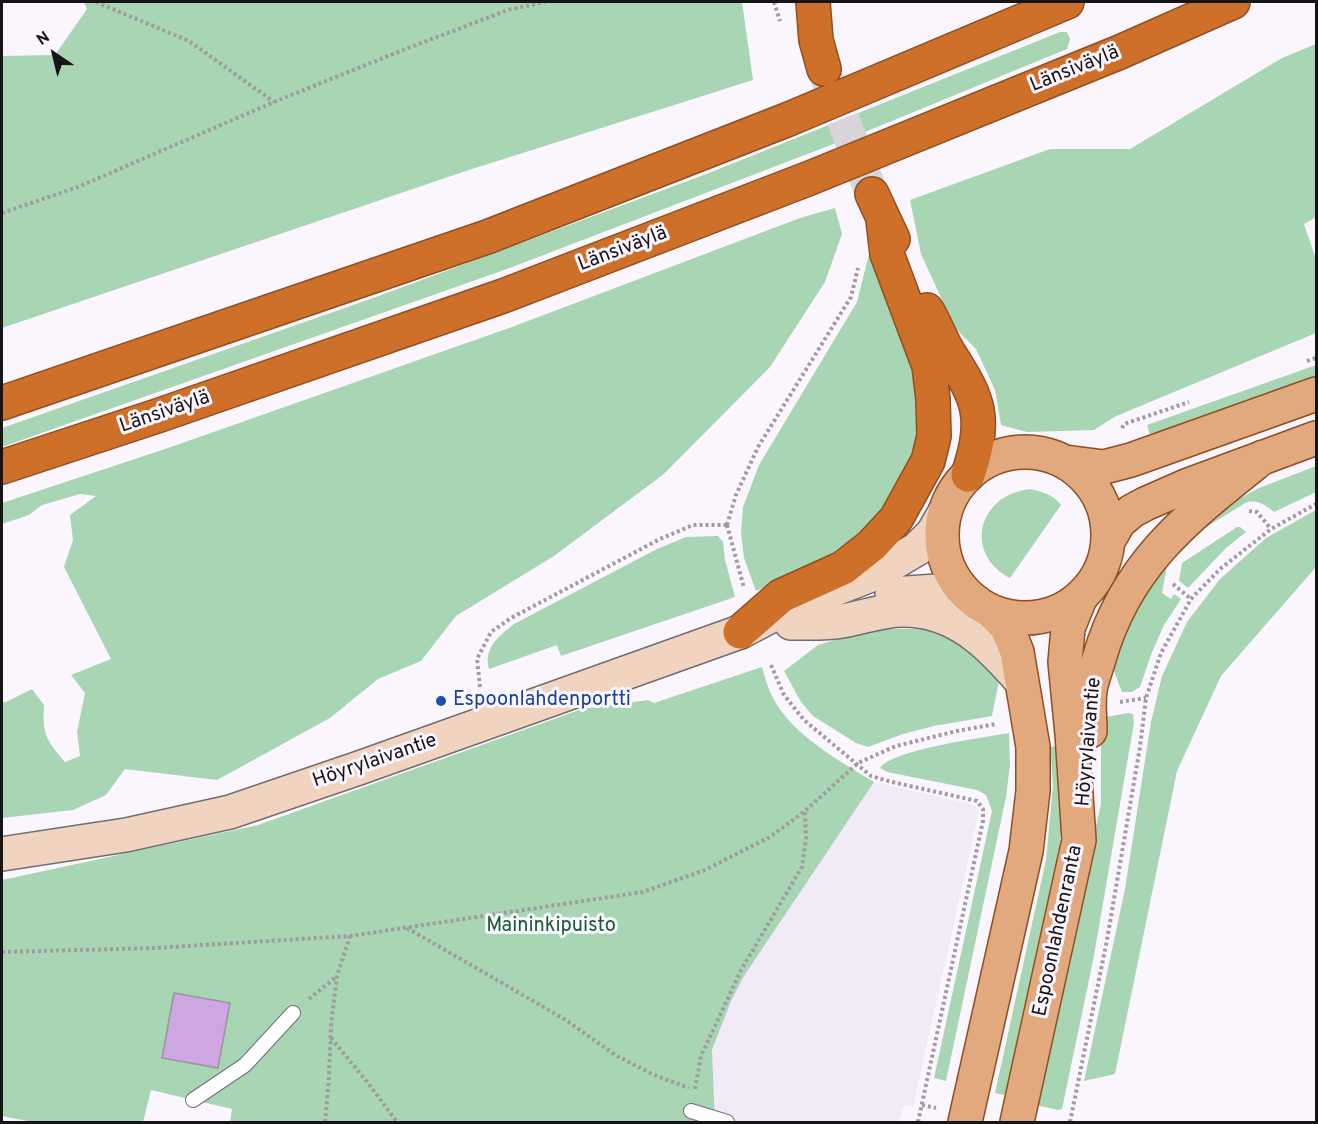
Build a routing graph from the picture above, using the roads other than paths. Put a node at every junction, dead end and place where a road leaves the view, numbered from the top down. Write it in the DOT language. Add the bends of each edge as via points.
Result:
graph roads {
  1 [pos="813,2"];
  2 [pos="1067,2"];
  3 [pos="1233,2"];
  4 [pos="824,69"];
  5 [pos="1317,394"];
  6 [pos="2,403"];
  7 [pos="1317,438"];
  8 [pos="1263,457"];
  9 [pos="1065,462"];
  10 [pos="2,468"];
  11 [pos="968,475"];
  12 [pos="945,512"];
  13 [pos="1108,541"];
  14 [pos="1081,596"];
  15 [pos="984,606"];
  16 [pos="791,623"];
  17 [pos="740,632"];
  18 [pos="1021,681"];
  19 [pos="1079,840"];
  20 [pos="2,854"];
  21 [pos="293,1013"];
  22 [pos="193,1100"];
  23 [pos="691,1111"];
  24 [pos="727,1122"];
  25 [pos="965,1122"];
  26 [pos="1017,1122"];
  1 -- 4 [label="highway" via="816,40"];
  2 -- 6 [label="highway" via="789,120 487,237"];
  3 -- 10 [label="highway, Länsiväylä" via="810,178 503,296"];
  5 -- 9 [label="main road" via="1131,460 1104,466"];
  7 -- 8 [label="main road, Höyrylaivantie"];
  8 -- 13 [label="main road, Höyrylaivantie" via="1132,511 1119,522"];
  8 -- 19 [label="main road, Höyrylaivantie" via="1166,539 1130,585 1107,631 1090,690 1088,791"];
  9 -- 11 [label="main road" via="1040,453 1014,452 989,460"];
  9 -- 13 [label="main road" via="1084,476 1098,495 1106,517"];
  11 -- 12 [label="main road"];
  11 -- 17 [label="highway" via="978,431 971,390 878,207 887,254 929,366 934,436 928,461 896,519 872,545 843,568 781,596"];
  12 -- 15 [label="main road" via="942,532 950,571 961,588"];
  12 -- 17 [label="main road, Höyrylaivantie" via="933,533 916,549 876,573 786,608"];
  13 -- 14 [label="main road" via="1095,580"];
  14 -- 15 [label="main road" via="1061,609 1038,616 1015,617"];
  14 -- 19 [label="main road, Espoonlahdenranta" via="1068,628 1065,662"];
  15 -- 16 [label="main road, Höyrylaivantie" via="937,591 883,595"];
  15 -- 18 [label="main road" via="1007,627 1014,642"];
  16 -- 17 [label="main road, Höyrylaivantie"];
  16 -- 18 [label="main road" via="921,611 971,631"];
  17 -- 20 [label="main road, Höyrylaivantie" via="230,812 126,835"];
  18 -- 25 [label="main road" via="1033,747 1034,791 1026,851"];
  19 -- 26 [label="main road, Espoonlahdenranta"];
  21 -- 22 [label="lane" via="245,1065"];
  23 -- 24 [label="lane"];
}
